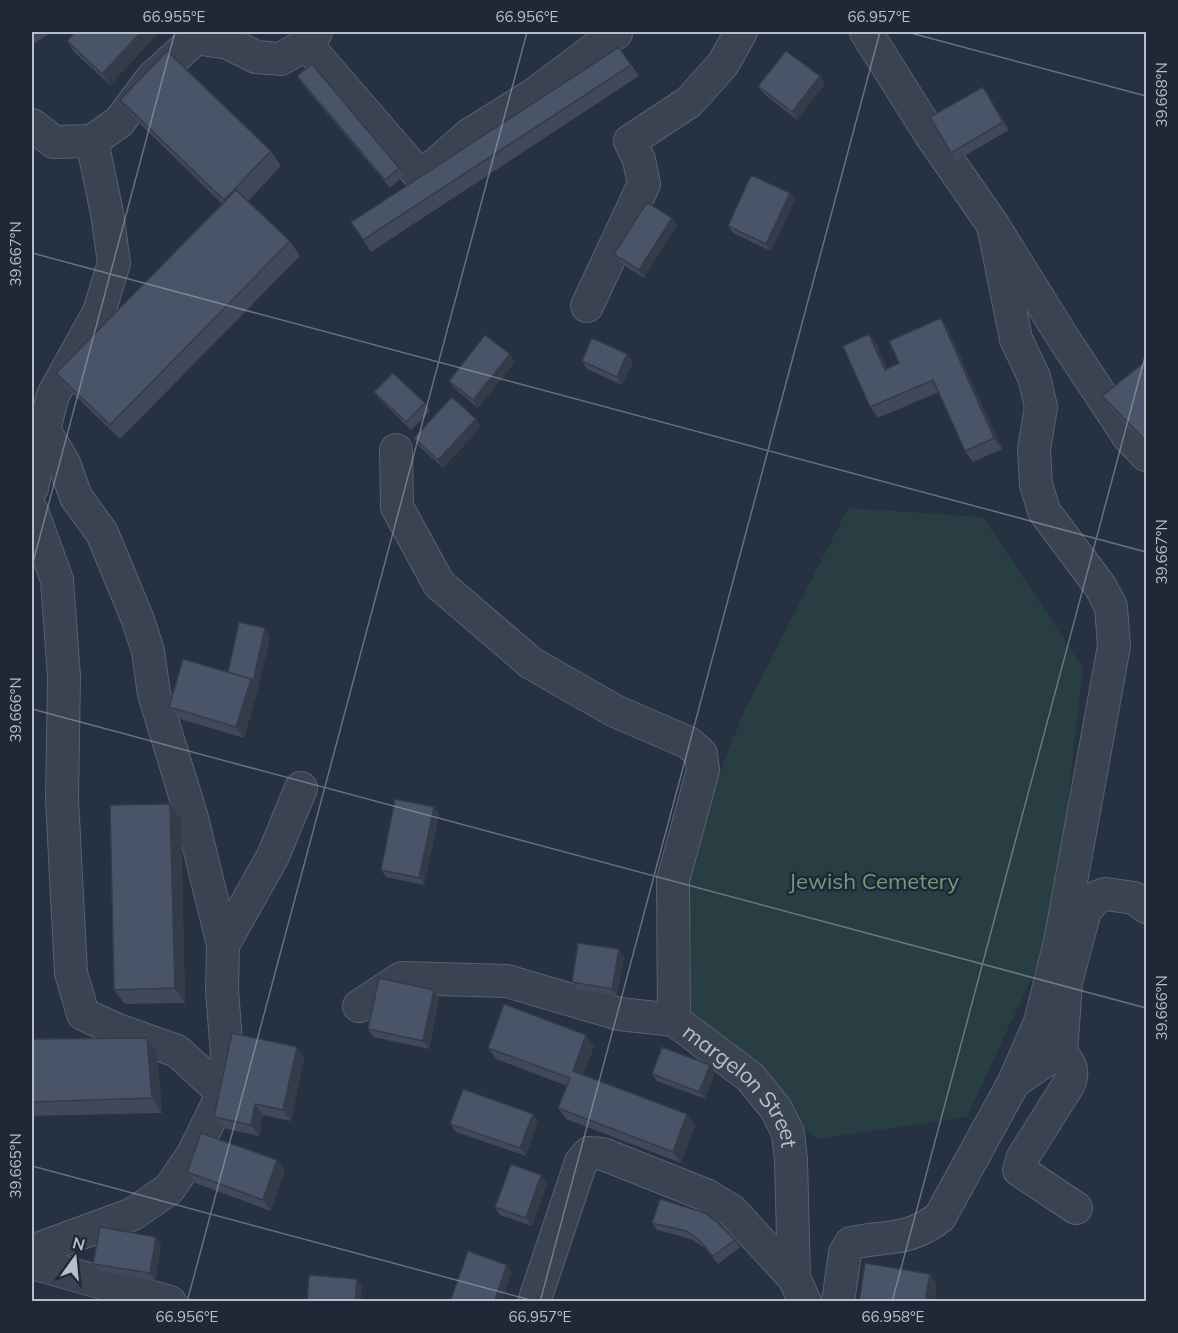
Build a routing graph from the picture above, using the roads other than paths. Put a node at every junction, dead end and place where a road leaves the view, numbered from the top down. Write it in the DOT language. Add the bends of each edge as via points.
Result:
graph roads {
  1 [pos="610,32"];
  2 [pos="741,32"];
  3 [pos="866,32"];
  4 [pos="311,38"];
  5 [pos="32,125"];
  6 [pos="92,141"];
  7 [pos="993,225"];
  8 [pos="587,306"];
  9 [pos="44,430"];
  10 [pos="396,450"];
  11 [pos="1146,455"];
  12 [pos="32,488"];
  13 [pos="32,511"];
  14 [pos="301,788"];
  15 [pos="1146,907"];
  16 [pos="223,945"];
  17 [pos="359,1006"];
  18 [pos="675,1020"];
  19 [pos="1061,1054"];
  20 [pos="1014,1082"];
  21 [pos="223,1093"];
  22 [pos="1076,1208"];
  23 [pos="32,1251"];
  24 [pos="32,1263"];
  25 [pos="799,1290"];
  26 [pos="170,1302"];
  27 [pos="534,1302"];
  28 [pos="838,1302"];
  1 -- 4 [label="street" via="616,33 533,95 469,135 421,177"];
  2 -- 8 [label="street" via="723,64 689,102 630,141 644,184"];
  3 -- 7 [label="street"];
  4 -- 6 [label="street" via="281,58 264,58 228,44 196,38 152,78 119,122"];
  5 -- 6 [label="street" via="54,142"];
  6 -- 9 [label="street" via="114,263 99,312 53,395"];
  7 -- 11 [label="street" via="1128,436"];
  7 -- 20 [label="street" via="1016,339 1034,377 1041,407 1034,449 1036,484 1044,511 1112,607 1114,646 1060,942 1040,1022"];
  9 -- 12 [label="street"];
  9 -- 16 [label="street" via="64,463 76,496 102,532 138,620 148,651 154,694 192,818"];
  10 -- 18 [label="street, margelon Street" via="397,507 439,584 531,663 615,711 689,743 701,754 703,770 673,880"];
  13 -- 21 [label="street" via="57,580 64,677 62,799 70,973 83,1014 177,1051"];
  14 -- 16 [label="street" via="273,856"];
  15 -- 19 [label="street" via="1134,898 1106,894 1097,897 1085,911 1066,982"];
  16 -- 21 [label="street" via="227,1054"];
  17 -- 18 [label="street" via="402,978 507,981 619,1014"];
  18 -- 25 [label="street, margelon Street" via="750,1077 776,1109 788,1133"];
  19 -- 20 [label="street"];
  19 -- 22 [label="street" via="1070,1062 1073,1074 1018,1170"];
  20 -- 28 [label="street" via="940,1217 909,1235 851,1243 845,1253"];
  21 -- 23 [label="street" via="193,1154 169,1189 133,1214"];
  24 -- 26 [label="street"];
  25 -- 27 [label="street" via="752,1231 732,1211 706,1194 603,1154 589,1153 580,1162"];
}
